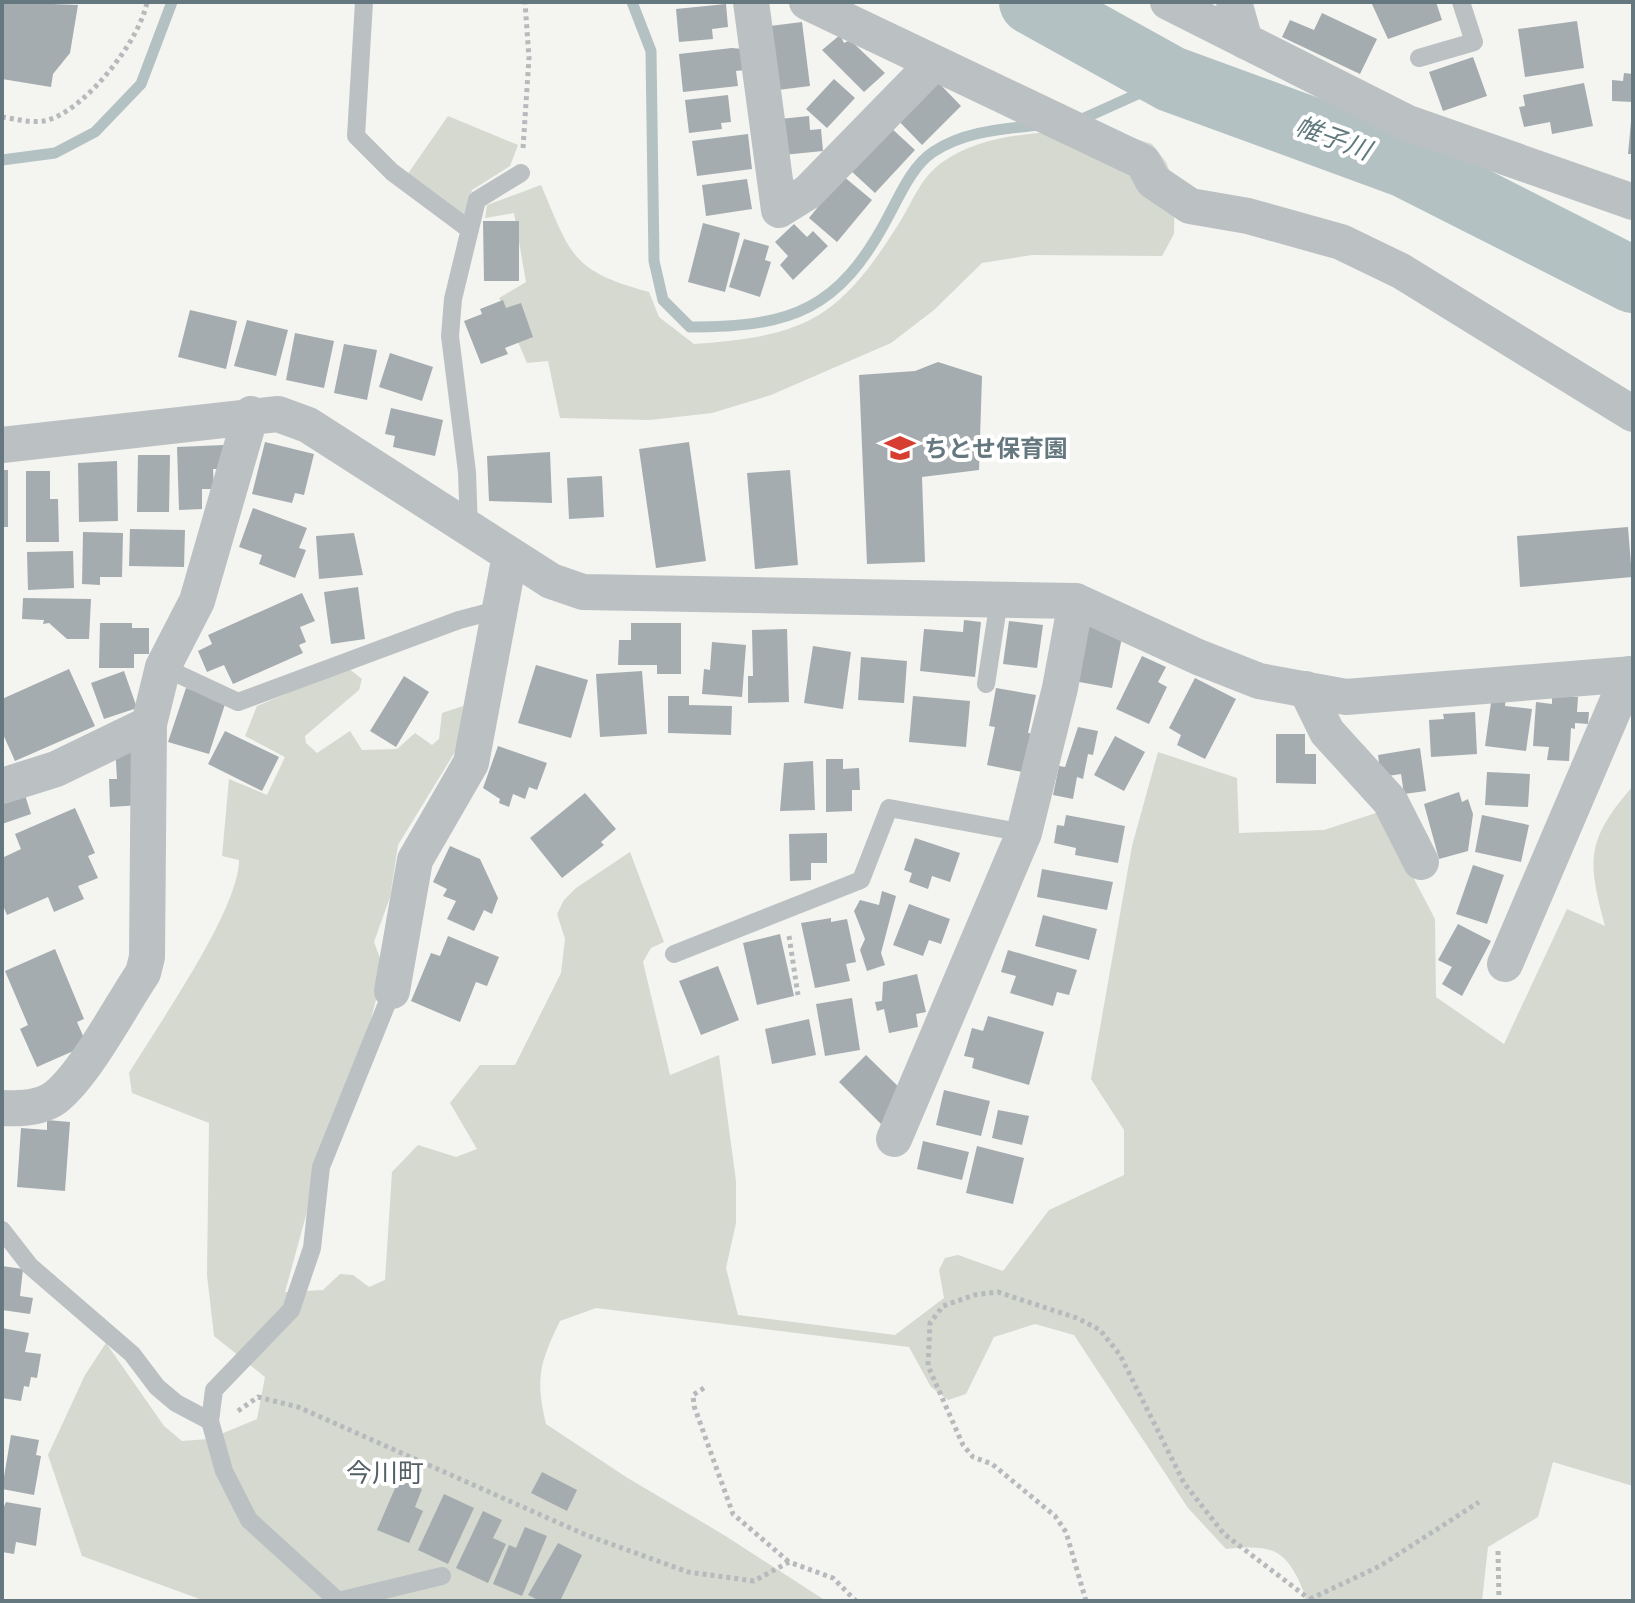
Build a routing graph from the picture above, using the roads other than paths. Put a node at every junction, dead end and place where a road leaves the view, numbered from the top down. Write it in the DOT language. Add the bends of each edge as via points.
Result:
graph roads {
  1 [pos="364,2"];
  2 [pos="751,2"];
  3 [pos="807,2"];
  4 [pos="1168,2"];
  5 [pos="1234,2"];
  6 [pos="1461,2"];
  7 [pos="1245,41"];
  8 [pos="1419,58"];
  9 [pos="934,63"];
  10 [pos="521,173"];
  11 [pos="1633,202"];
  12 [pos="470,230"];
  13 [pos="251,414"];
  14 [pos="1633,414"];
  15 [pos="2,445"];
  16 [pos="469,529"];
  17 [pos="510,555"];
  18 [pos="999,600"];
  19 [pos="1076,601"];
  20 [pos="501,609"];
  21 [pos="163,667"];
  22 [pos="1631,674"];
  23 [pos="986,684"];
  24 [pos="1306,689"];
  25 [pos="149,724"];
  26 [pos="2,786"];
  27 [pos="1024,833"];
  28 [pos="1421,862"];
  29 [pos="674,954"];
  30 [pos="1505,964"];
  31 [pos="392,991"];
  32 [pos="2,1108"];
  33 [pos="894,1139"];
  34 [pos="2,1230"];
  35 [pos="210,1421"];
  36 [pos="442,1576"];
  37 [pos="338,1601"];
  1 -- 12 [label="lane" via="356,136 392,172"];
  2 -- 9 [label="street" via="779,210 808,192"];
  3 -- 9 [label="street"];
  4 -- 7 [label="street"];
  5 -- 7 [label="street"];
  6 -- 8 [label="lane" via="1474,42"];
  7 -- 11 [label="street" via="1408,123"];
  9 -- 14 [label="street" via="1143,162 1153,181 1190,206 1341,242 1401,271"];
  10 -- 12 [label="lane" via="477,200"];
  12 -- 16 [label="lane" via="450,336"];
  13 -- 15 [label="street" via="92,438"];
  13 -- 16 [label="street" via="278,414 308,425"];
  13 -- 21 [label="street" via="197,601"];
  16 -- 17 [label="street"];
  17 -- 18 [label="street" via="551,581 583,592"];
  17 -- 20 [label="street"];
  18 -- 19 [label="street"];
  18 -- 23 [label="lane"];
  19 -- 24 [label="street" via="1259,681"];
  19 -- 27 [label="street"];
  20 -- 21 [label="lane" via="238,702"];
  20 -- 31 [label="street" via="471,763 415,860"];
  21 -- 25 [label="street"];
  22 -- 24 [label="street" via="1346,697"];
  22 -- 30 [label="street"];
  24 -- 28 [label="street" via="1327,732 1390,801"];
  25 -- 26 [label="street" via="56,769"];
  25 -- 32 [label="street" via="143,973 72,1081 54,1099 23,1109"];
  27 -- 29 [label="lane" via="889,808 861,880"];
  27 -- 33 [label="street"];
  31 -- 35 [label="lane" via="321,1167 312,1248 291,1310 214,1390"];
  34 -- 35 [label="lane" via="30,1266 132,1354 157,1387"];
  35 -- 37 [label="lane" via="224,1471 249,1520"];
  36 -- 37 [label="lane"];
}
